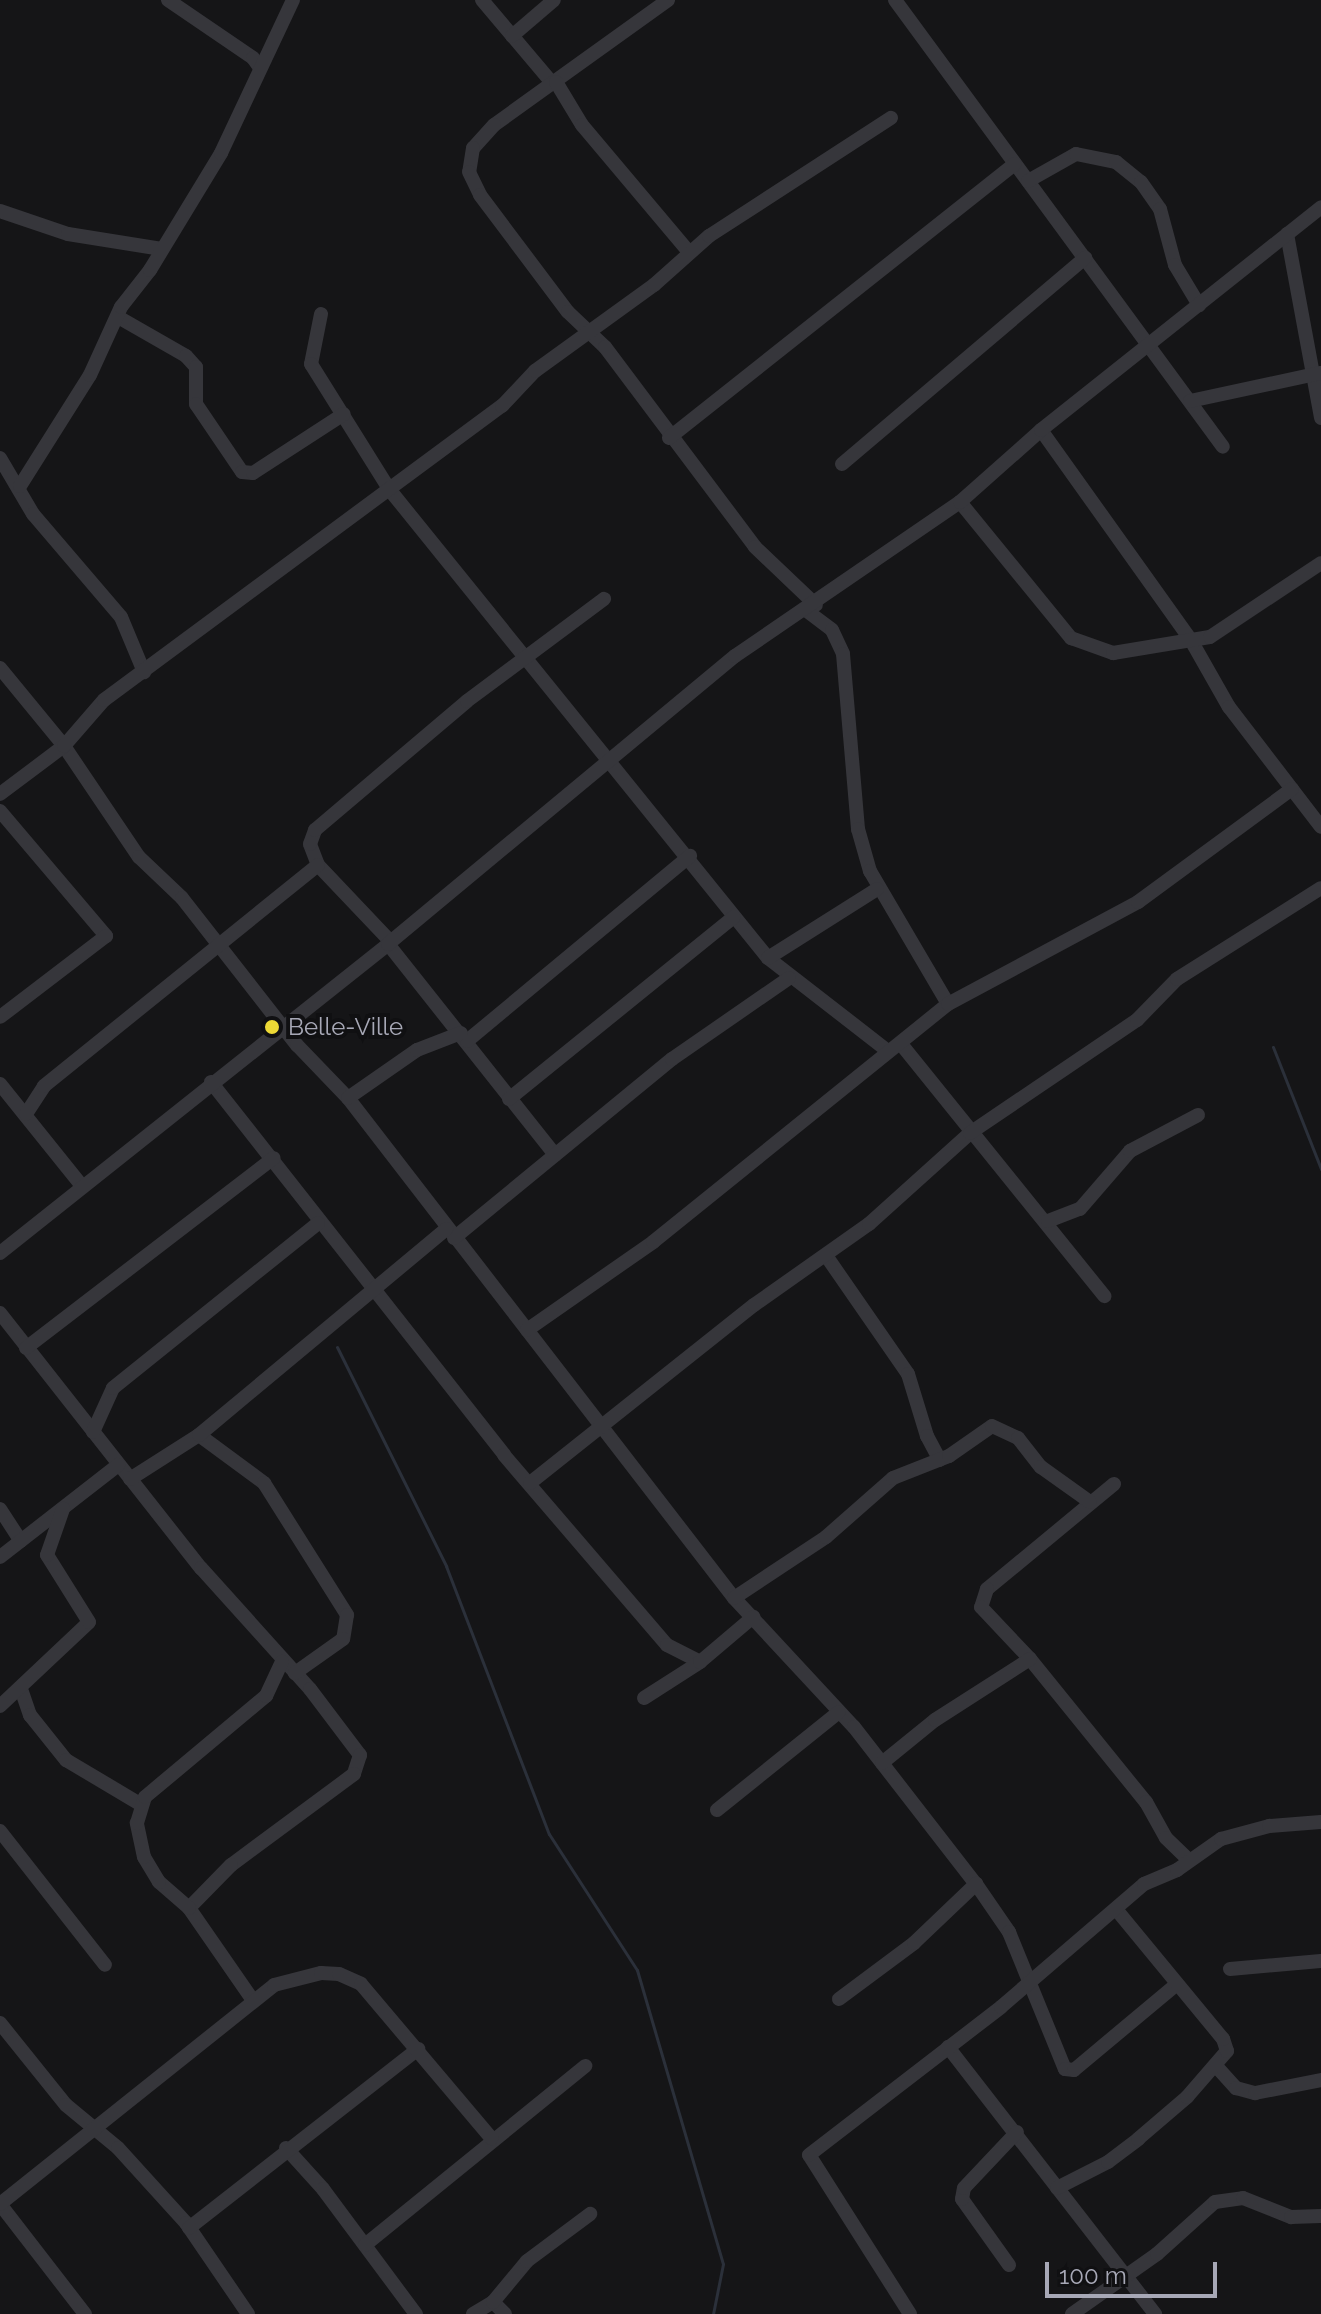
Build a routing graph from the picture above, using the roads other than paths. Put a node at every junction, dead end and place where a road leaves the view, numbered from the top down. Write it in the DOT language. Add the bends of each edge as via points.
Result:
graph roads {
  1 [pos="168,0"];
  2 [pos="293,0"];
  3 [pos="482,0"];
  4 [pos="554,0"];
  5 [pos="668,0"];
  6 [pos="895,0"];
  7 [pos="512,36"];
  8 [pos="260,68"];
  9 [pos="554,83"];
  10 [pos="891,118"];
  11 [pos="1015,164"];
  12 [pos="1028,181"];
  13 [pos="1321,207"];
  14 [pos="0,211"];
  15 [pos="1287,234"];
  16 [pos="162,249"];
  17 [pos="688,251"];
  18 [pos="1085,258"];
  19 [pos="1199,305"];
  20 [pos="321,314"];
  21 [pos="118,317"];
  22 [pos="589,332"];
  23 [pos="1148,344"];
  24 [pos="1317,374"];
  25 [pos="1190,401"];
  26 [pos="344,414"];
  27 [pos="1321,418"];
  28 [pos="1041,430"];
  29 [pos="669,438"];
  30 [pos="1223,447"];
  31 [pos="0,458"];
  32 [pos="842,464"];
  33 [pos="20,486"];
  34 [pos="389,489"];
  35 [pos="960,502"];
  36 [pos="1321,563"];
  37 [pos="604,599"];
  38 [pos="812,608"];
  39 [pos="1192,642"];
  40 [pos="527,661"];
  41 [pos="0,668"];
  42 [pos="144,672"];
  43 [pos="64,746"];
  44 [pos="611,759"];
  45 [pos="1292,789"];
  46 [pos="0,794"];
  47 [pos="0,811"];
  48 [pos="1321,827"];
  49 [pos="690,856"];
  50 [pos="318,865"];
  51 [pos="1321,888"];
  52 [pos="877,889"];
  53 [pos="734,917"];
  54 [pos="389,943"];
  55 [pos="222,945"];
  56 [pos="768,958"];
  57 [pos="789,978"];
  58 [pos="948,1004"];
  59 [pos="0,1017"];
  60 [pos="281,1024"];
  61 [pos="464,1037"];
  62 [pos="895,1048"];
  63 [pos="211,1082"];
  64 [pos="0,1084"];
  65 [pos="348,1098"];
  66 [pos="509,1099"];
  67 [pos="26,1114"];
  68 [pos="1198,1115"];
  69 [pos="970,1133"];
  70 [pos="555,1155"];
  71 [pos="274,1158"];
  72 [pos="82,1186"];
  73 [pos="1048,1221"];
  74 [pos="318,1223"];
  75 [pos="450,1234"];
  76 [pos="0,1253"];
  77 [pos="827,1257"];
  78 [pos="373,1287"];
  79 [pos="1104,1296"];
  80 [pos="0,1313"];
  81 [pos="527,1330"];
  82 [pos="26,1348"];
  83 [pos="605,1426"];
  84 [pos="93,1432"];
  85 [pos="199,1435"];
  86 [pos="940,1460"];
  87 [pos="118,1465"];
  88 [pos="130,1479"];
  89 [pos="530,1483"];
  90 [pos="1114,1484"];
  91 [pos="1090,1502"];
  92 [pos="0,1509"];
  93 [pos="63,1509"];
  94 [pos="21,1541"];
  95 [pos="0,1557"];
  96 [pos="734,1598"];
  97 [pos="753,1617"];
  98 [pos="1030,1659"];
  99 [pos="282,1661"];
  100 [pos="700,1662"];
  101 [pos="295,1673"];
  102 [pos="21,1689"];
  103 [pos="644,1698"];
  104 [pos="0,1706"];
  105 [pos="839,1712"];
  106 [pos="882,1763"];
  107 [pos="140,1804"];
  108 [pos="717,1810"];
  109 [pos="1321,1822"];
  110 [pos="0,1831"];
  111 [pos="1188,1859"];
  112 [pos="976,1884"];
  113 [pos="189,1908"];
  114 [pos="1116,1909"];
  115 [pos="1321,1961"];
  116 [pos="105,1965"];
  117 [pos="1230,1969"];
  118 [pos="1031,1981"];
  119 [pos="1177,1984"];
  120 [pos="252,1999"];
  121 [pos="839,1999"];
  122 [pos="0,2023"];
  123 [pos="948,2047"];
  124 [pos="418,2049"];
  125 [pos="585,2066"];
  126 [pos="1216,2066"];
  127 [pos="1321,2080"];
  128 [pos="93,2129"];
  129 [pos="1017,2132"];
  130 [pos="491,2138"];
  131 [pos="286,2148"];
  132 [pos="1057,2188"];
  133 [pos="590,2214"];
  134 [pos="1321,2216"];
  135 [pos="189,2228"];
  136 [pos="365,2245"];
  137 [pos="1009,2265"];
  138 [pos="1121,2277"];
  139 [pos="75,2302"];
  140 [pos="493,2302"];
  141 [pos="63,2314"];
  142 [pos="85,2314"];
  143 [pos="248,2314"];
  144 [pos="416,2314"];
  145 [pos="473,2314"];
  146 [pos="505,2314"];
  147 [pos="910,2314"];
  148 [pos="1072,2314"];
  149 [pos="1155,2314"];
  1 -- 8 [label="street"];
  2 -- 8 [label="street"];
  3 -- 7 [label="street"];
  4 -- 7 [label="street"];
  5 -- 9 [label="street"];
  6 -- 11 [label="street"];
  7 -- 9 [label="street"];
  8 -- 16 [label="street" via="235,129"];
  9 -- 17 [label="street" via="582,125"];
  9 -- 22 [label="street" via="494,125 473,148 469,172 480,195"];
  10 -- 17 [label="street"];
  11 -- 12 [label="street"];
  11 -- 29 [label="street"];
  12 -- 18 [label="street"];
  12 -- 19 [label="street" via="1076,154 1116,162 1141,182 1160,209 1175,265"];
  13 -- 15 [label="street"];
  14 -- 16 [label="street" via="68,234"];
  15 -- 19 [label="street"];
  15 -- 24 [label="street"];
  16 -- 21 [label="street"];
  17 -- 22 [label="street" via="654,285"];
  18 -- 23 [label="street"];
  18 -- 32 [label="street"];
  19 -- 23 [label="street"];
  20 -- 26 [label="street" via="311,364"];
  21 -- 26 [label="street" via="196,367 196,404 242,472 253,473"];
  21 -- 33 [label="street" via="90,375"];
  22 -- 29 [label="street"];
  22 -- 34 [label="street" via="535,371 502,406"];
  23 -- 25 [label="street"];
  23 -- 28 [label="street"];
  24 -- 25 [label="street"];
  24 -- 27 [label="street"];
  25 -- 30 [label="street"];
  26 -- 34 [label="street"];
  28 -- 35 [label="street"];
  28 -- 39 [label="street"];
  29 -- 38 [label="street" via="755,547"];
  31 -- 33 [label="street"];
  33 -- 42 [label="street" via="33,514 121,617"];
  34 -- 40 [label="street"];
  34 -- 42 [label="street"];
  35 -- 38 [label="street"];
  35 -- 39 [label="street" via="1071,638 1113,653 1163,641"];
  36 -- 39 [label="street" via="1231,627"];
  37 -- 40 [label="street"];
  38 -- 44 [label="street" via="735,656"];
  38 -- 52 [label="street" via="832,630 843,654 858,829"];
  39 -- 45 [label="street" via="1229,707"];
  40 -- 44 [label="street"];
  40 -- 50 [label="street" via="467,701 323,818 310,844"];
  41 -- 43 [label="street"];
  42 -- 43 [label="street" via="104,700"];
  43 -- 46 [label="street"];
  43 -- 55 [label="street" via="139,857"];
  44 -- 49 [label="street"];
  44 -- 54 [label="street"];
  45 -- 48 [label="street"];
  45 -- 58 [label="street" via="1138,902"];
  47 -- 59 [label="street" via="106,936"];
  49 -- 53 [label="street"];
  49 -- 61 [label="street"];
  50 -- 54 [label="street"];
  50 -- 55 [label="street"];
  51 -- 69 [label="street" via="1177,979 1137,1020"];
  52 -- 56 [label="street"];
  52 -- 58 [label="street"];
  53 -- 56 [label="street"];
  53 -- 66 [label="street"];
  54 -- 60 [label="street"];
  54 -- 61 [label="street"];
  55 -- 60 [label="street"];
  55 -- 67 [label="street" via="44,1086"];
  56 -- 57 [label="street"];
  57 -- 62 [label="street"];
  57 -- 70 [label="street" via="672,1059"];
  58 -- 62 [label="street"];
  60 -- 63 [label="street"];
  60 -- 65 [label="street"];
  61 -- 65 [label="street" via="417,1050"];
  61 -- 66 [label="street"];
  62 -- 69 [label="street"];
  62 -- 81 [label="street" via="653,1242"];
  63 -- 71 [label="street"];
  63 -- 72 [label="street"];
  64 -- 67 [label="street"];
  65 -- 75 [label="street"];
  66 -- 70 [label="street"];
  67 -- 72 [label="street"];
  68 -- 73 [label="street" via="1130,1151 1080,1209"];
  69 -- 73 [label="street"];
  69 -- 77 [label="street"];
  70 -- 75 [label="street"];
  71 -- 74 [label="street"];
  71 -- 82 [label="street"];
  72 -- 76 [label="street"];
  73 -- 79 [label="street"];
  74 -- 78 [label="street"];
  74 -- 84 [label="street" via="123,1378"];
  75 -- 78 [label="street"];
  75 -- 81 [label="street"];
  77 -- 83 [label="street" via="754,1305"];
  77 -- 86 [label="street" via="908,1374"];
  78 -- 85 [label="street"];
  78 -- 89 [label="street"];
  80 -- 82 [label="street"];
  81 -- 83 [label="street"];
  82 -- 84 [label="street"];
  83 -- 89 [label="street"];
  83 -- 96 [label="street"];
  84 -- 87 [label="street"];
  85 -- 88 [label="street"];
  85 -- 101 [label="street" via="264,1483 347,1615 343,1639"];
  86 -- 91 [label="street" via="992,1426 1004,1428 1041,1467"];
  86 -- 96 [label="street" via="893,1478 826,1537"];
  87 -- 88 [label="street"];
  87 -- 93 [label="street"];
  88 -- 99 [label="street"];
  89 -- 100 [label="street" via="667,1645"];
  90 -- 91 [label="street"];
  91 -- 98 [label="street" via="981,1595 981,1607 993,1623"];
  92 -- 94 [label="street"];
  93 -- 94 [label="street"];
  93 -- 102 [label="street" via="47,1555 89,1622"];
  94 -- 95 [label="street"];
  96 -- 97 [label="street"];
  97 -- 100 [label="street"];
  97 -- 105 [label="street"];
  98 -- 106 [label="street" via="935,1720"];
  98 -- 111 [label="street" via="1146,1802 1166,1838"];
  99 -- 101 [label="street"];
  99 -- 107 [label="street" via="266,1696"];
  100 -- 103 [label="street"];
  101 -- 113 [label="street" via="360,1755 360,1767 231,1865"];
  102 -- 104 [label="street"];
  102 -- 107 [label="street" via="30,1715 66,1760"];
  105 -- 106 [label="street"];
  105 -- 108 [label="street"];
  106 -- 112 [label="street"];
  107 -- 113 [label="street" via="137,1823 144,1857 170,1895"];
  109 -- 111 [label="street" via="1244,1831"];
  110 -- 116 [label="street"];
  111 -- 114 [label="street" via="1144,1884"];
  112 -- 118 [label="street" via="1009,1932"];
  112 -- 121 [label="street" via="914,1943"];
  113 -- 120 [label="street"];
  114 -- 118 [label="street"];
  114 -- 119 [label="street"];
  115 -- 117 [label="street"];
  118 -- 119 [label="street" via="1065,2069 1074,2070"];
  118 -- 123 [label="street"];
  119 -- 126 [label="street" via="1227,2045"];
  120 -- 124 [label="street" via="302,1976 339,1974 372,1993"];
  120 -- 128 [label="street"];
  122 -- 128 [label="street" via="66,2105"];
  123 -- 129 [label="street"];
  123 -- 147 [label="street" via="809,2155"];
  124 -- 130 [label="street"];
  124 -- 131 [label="street"];
  125 -- 130 [label="street"];
  126 -- 127 [label="street" via="1236,2088 1255,2093"];
  126 -- 132 [label="street" via="1128,2147"];
  128 -- 135 [label="street" via="118,2148"];
  128 -- 139 [label="street" via="0,2204"];
  129 -- 132 [label="street"];
  129 -- 137 [label="street" via="964,2188 962,2199"];
  130 -- 136 [label="street"];
  131 -- 135 [label="street"];
  131 -- 136 [label="street"];
  132 -- 138 [label="street"];
  133 -- 140 [label="street" via="517,2270"];
  134 -- 138 [label="street" via="1291,2217 1232,2197 1215,2202 1157,2254"];
  135 -- 143 [label="street"];
  136 -- 144 [label="street"];
  138 -- 148 [label="street"];
  138 -- 149 [label="street"];
  139 -- 141 [label="street"];
  139 -- 142 [label="street"];
  140 -- 145 [label="street"];
  140 -- 146 [label="street"];
}
